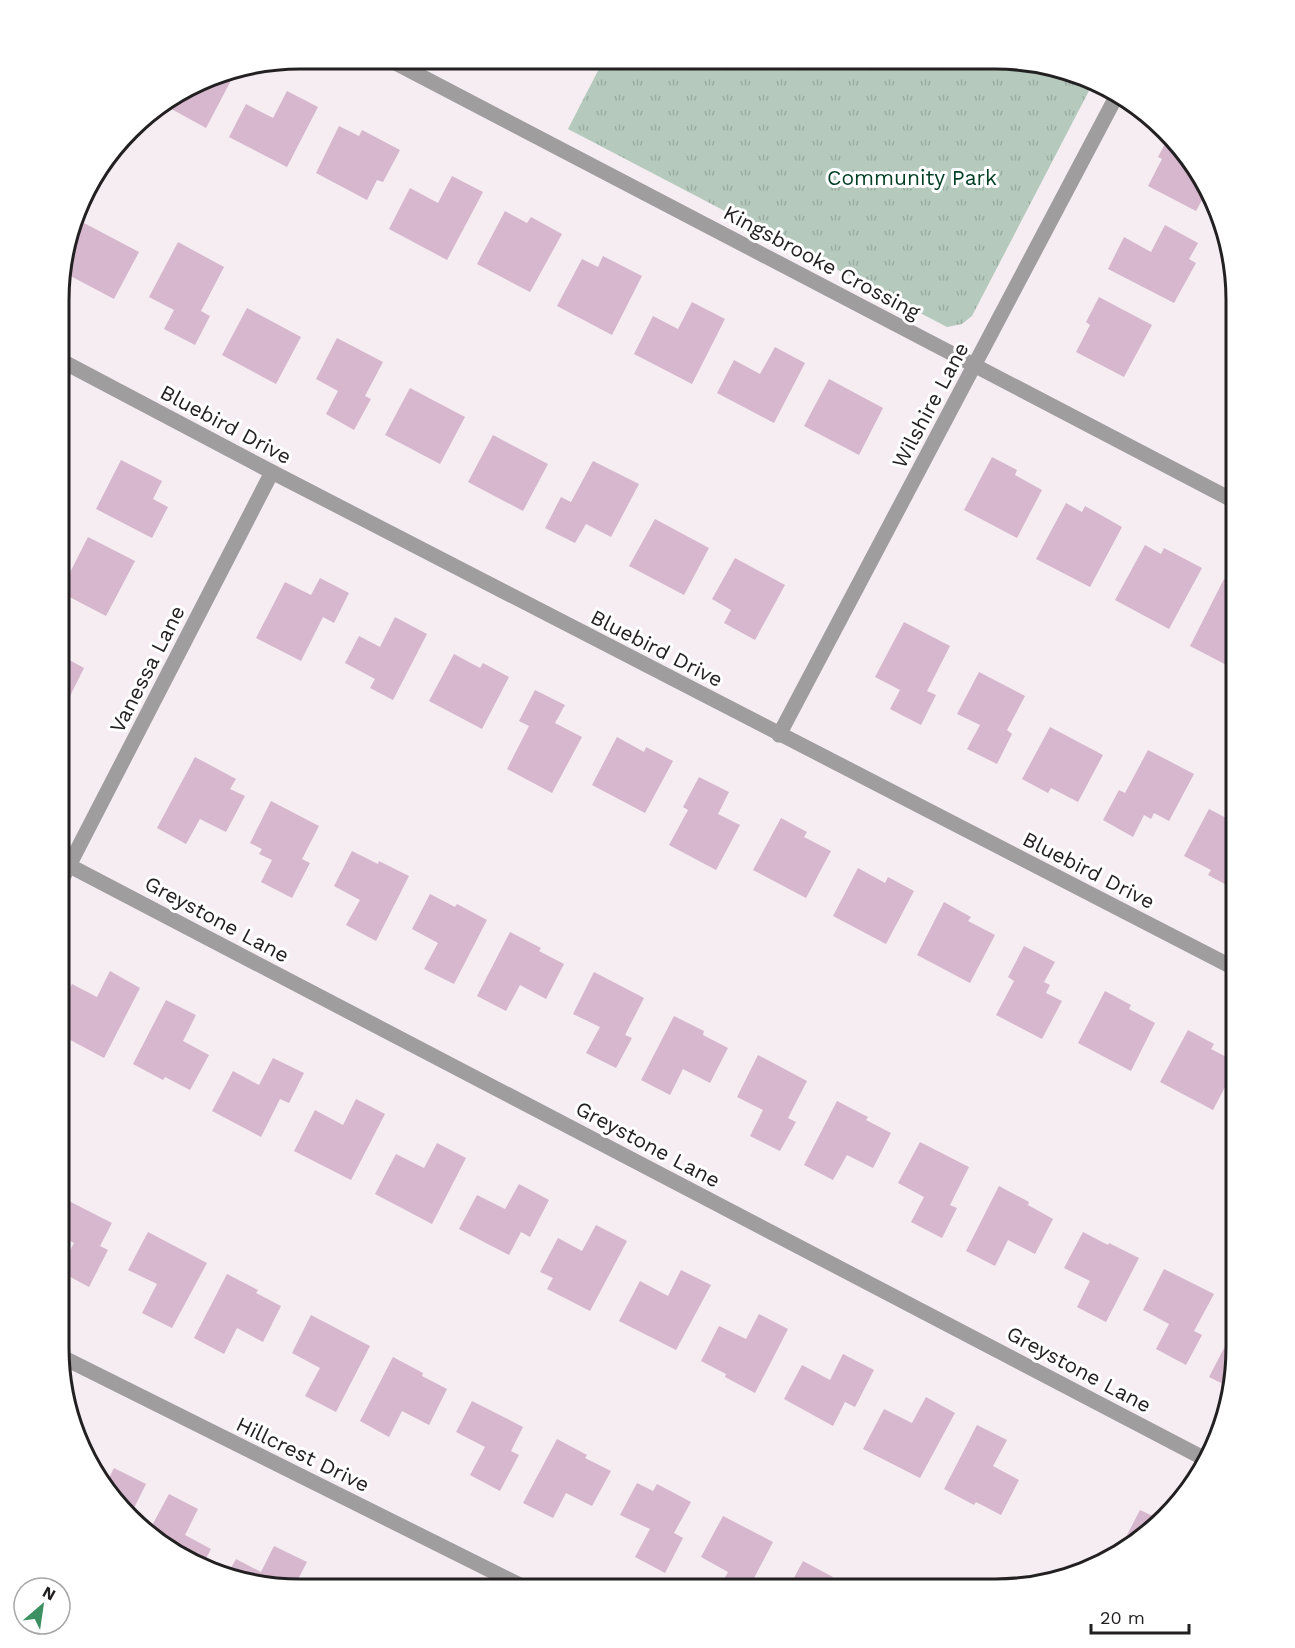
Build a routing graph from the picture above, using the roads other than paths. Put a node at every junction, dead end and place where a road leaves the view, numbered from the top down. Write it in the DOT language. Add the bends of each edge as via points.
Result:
graph roads {
  1 [pos="407,69"];
  2 [pos="1113,102"];
  3 [pos="69,365"];
  4 [pos="975,366"];
  5 [pos="272,472"];
  6 [pos="1226,497"];
  7 [pos="779,735"];
  8 [pos="70,866"];
  9 [pos="1226,964"];
  10 [pos="69,1360"];
  11 [pos="1199,1456"];
  12 [pos="508,1579"];
  1 -- 4 [label="street, Kingsbrooke Crossing"];
  2 -- 4 [label="street, Wilshire Lane"];
  3 -- 5 [label="street, Bluebird Drive"];
  4 -- 6 [label="street, Kingsbrooke Crossing"];
  4 -- 7 [label="street, Wilshire Lane"];
  5 -- 7 [label="street, Bluebird Drive"];
  5 -- 8 [label="street, Vanessa Lane"];
  7 -- 9 [label="street, Bluebird Drive"];
  8 -- 11 [label="street, Greystone Lane"];
  10 -- 12 [label="street, Hillcrest Drive"];
}
